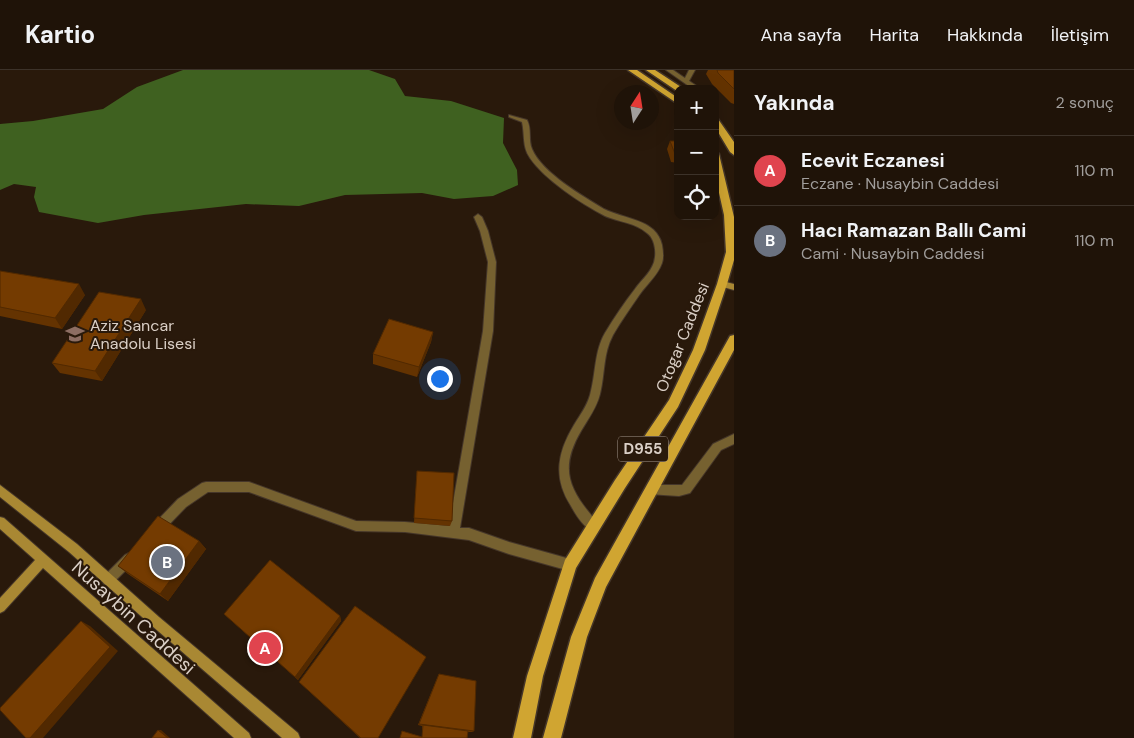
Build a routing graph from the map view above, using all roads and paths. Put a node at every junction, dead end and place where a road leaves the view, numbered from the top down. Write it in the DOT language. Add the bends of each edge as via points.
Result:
graph roads {
  1 [pos="632,70"];
  2 [pos="650,70"];
  3 [pos="669,70"];
  4 [pos="692,70"];
  5 [pos="679,72"];
  6 [pos="686,80"];
  7 [pos="674,85"];
  8 [pos="693,85"];
  9 [pos="674,99"];
  10 [pos="511,116"];
  11 [pos="719,127"];
  12 [pos="734,152"];
  13 [pos="719,171"];
  14 [pos="478,216"];
  15 [pos="728,285"];
  16 [pos="734,339"];
  17 [pos="734,439"];
  18 [pos="0,490"];
  19 [pos="652,490"];
  20 [pos="0,522"];
  21 [pos="593,526"];
  22 [pos="454,532"];
  23 [pos="149,538"];
  24 [pos="135,552"];
  25 [pos="43,560"];
  26 [pos="570,565"];
  27 [pos="108,580"];
  28 [pos="0,607"];
  29 [pos="244,738"];
  30 [pos="293,738"];
  31 [pos="522,738"];
  32 [pos="552,738"];
  1 -- 9 [label="main road"];
  2 -- 7 [label="main road"];
  3 -- 5 [label="street"];
  4 -- 6 [label="street"];
  5 -- 6 [label="street"];
  6 -- 8 [label="street"];
  10 -- 21 [label="street" via="525,121 528,149 536,161 563,185 608,214 645,227 658,244 660,258 656,267 607,339 598,386 590,408 572,439 564,465 568,495"];
  11 -- 12 [label="main road"];
  13 -- 15 [label="main road, Otogar Caddesi / D955" via="729,215 731,252"];
  14 -- 22 [label="street" via="492,262 488,331"];
  15 -- 21 [label="main road, Otogar Caddesi / D955" via="674,403"];
  16 -- 19 [label="main road, D955"];
  17 -- 19 [label="street" via="718,448 686,489"];
  18 -- 27 [label="main road, Nusaybin Caddesi"];
  19 -- 32 [label="main road, D955" via="600,582 579,637"];
  20 -- 25 [label="main road, Nusaybin Caddesi"];
  21 -- 26 [label="main road, Otogar Caddesi / D955"];
  22 -- 23 [label="street" via="356,526 249,487 206,487 182,503"];
  22 -- 26 [label="street"];
  24 -- 27 [label="street"];
  25 -- 28 [label="main road"];
  25 -- 29 [label="main road, Nusaybin Caddesi"];
  26 -- 31 [label="main road, Otogar Caddesi / D955" via="535,676"];
  27 -- 30 [label="main road, Nusaybin Caddesi"];
}
